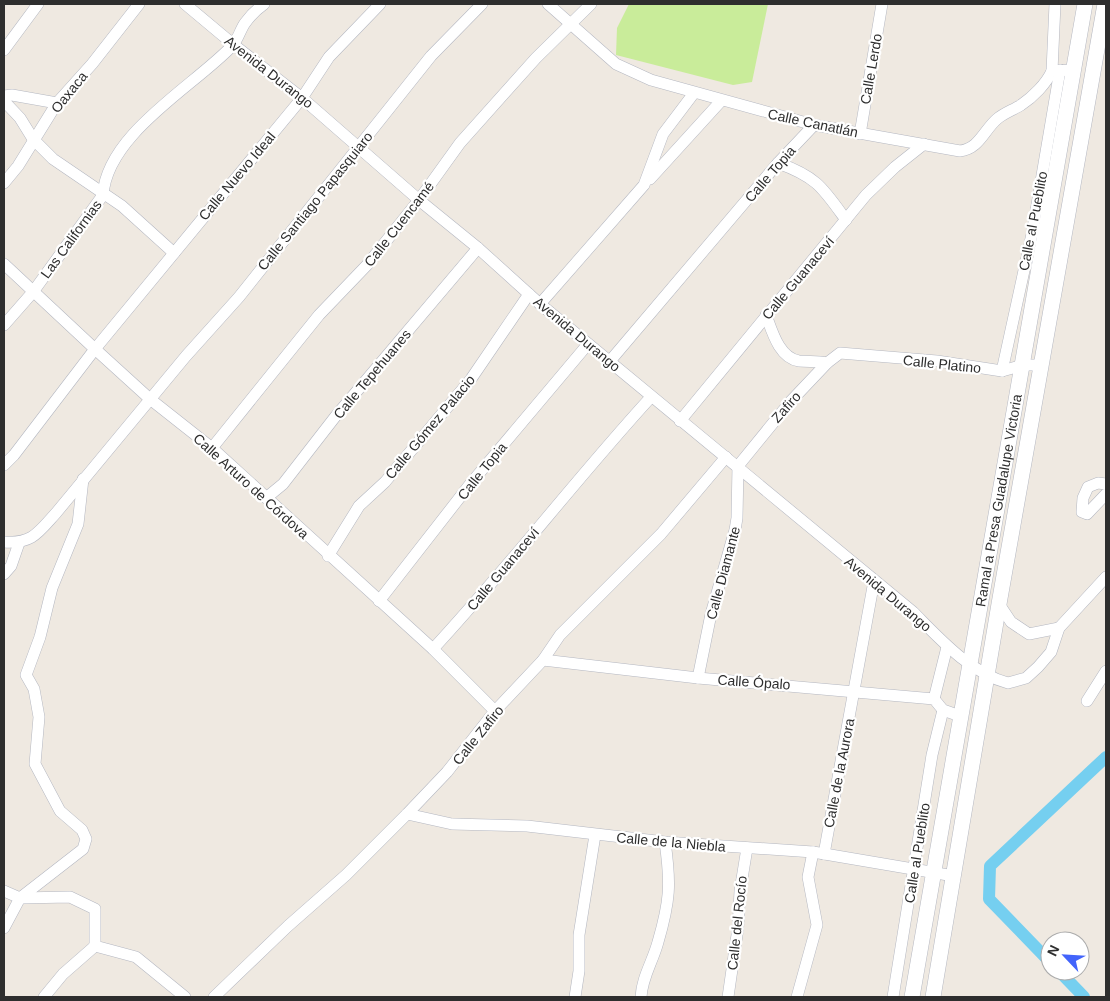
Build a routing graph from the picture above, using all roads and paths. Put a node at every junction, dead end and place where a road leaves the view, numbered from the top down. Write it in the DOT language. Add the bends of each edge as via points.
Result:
graph roads {
  1 [pos="38,4"];
  2 [pos="139,4"];
  3 [pos="185,4"];
  4 [pos="264,4"];
  5 [pos="380,4"];
  6 [pos="482,4"];
  7 [pos="548,4"];
  8 [pos="591,4"];
  9 [pos="882,4"];
  10 [pos="1055,4"];
  11 [pos="1085,4"];
  12 [pos="1105,4"];
  13 [pos="571,25"];
  14 [pos="234,45"];
  15 [pos="4,50"];
  16 [pos="1062,70"];
  17 [pos="694,93"];
  18 [pos="4,96"];
  19 [pos="302,98"];
  20 [pos="4,101"];
  21 [pos="721,101"];
  22 [pos="57,103"];
  23 [pos="814,126"];
  24 [pos="860,134"];
  25 [pos="34,139"];
  26 [pos="924,144"];
  27 [pos="358,148"];
  28 [pos="778,163"];
  29 [pos="4,183"];
  30 [pos="644,185"];
  31 [pos="103,195"];
  32 [pos="419,200"];
  33 [pos="846,220"];
  34 [pos="478,248"];
  35 [pos="174,253"];
  36 [pos="4,264"];
  37 [pos="32,292"];
  38 [pos="529,294"];
  39 [pos="540,304"];
  40 [pos="766,315"];
  41 [pos="4,325"];
  42 [pos="588,344"];
  43 [pos="95,349"];
  44 [pos="840,353"];
  45 [pos="610,361"];
  46 [pos="827,363"];
  47 [pos="1023,365"];
  48 [pos="1042,365"];
  49 [pos="1002,371"];
  50 [pos="651,397"];
  51 [pos="150,399"];
  52 [pos="680,421"];
  53 [pos="212,448"];
  54 [pos="726,457"];
  55 [pos="4,465"];
  56 [pos="738,466"];
  57 [pos="83,479"];
  58 [pos="1106,484"];
  59 [pos="1106,494"];
  60 [pos="266,498"];
  61 [pos="4,542"];
  62 [pos="18,543"];
  63 [pos="328,556"];
  64 [pos="4,574"];
  65 [pos="1106,577"];
  66 [pos="874,581"];
  67 [pos="379,602"];
  68 [pos="999,604"];
  69 [pos="1060,628"];
  70 [pos="948,647"];
  71 [pos="433,649"];
  72 [pos="543,660"];
  73 [pos="970,664"];
  74 [pos="1106,671"];
  75 [pos="988,674"];
  76 [pos="698,678"];
  77 [pos="854,692"];
  78 [pos="934,699"];
  79 [pos="1087,701"];
  80 [pos="943,710"];
  81 [pos="496,711"];
  82 [pos="960,716"];
  83 [pos="407,814"];
  84 [pos="595,835"];
  85 [pos="665,842"];
  86 [pos="747,848"];
  87 [pos="819,853"];
  88 [pos="916,868"];
  89 [pos="935,871"];
  90 [pos="954,876"];
  91 [pos="4,891"];
  92 [pos="20,898"];
  93 [pos="4,928"];
  94 [pos="95,946"];
  95 [pos="217,996"];
  96 [pos="44,997"];
  97 [pos="184,997"];
  98 [pos="575,997"];
  99 [pos="641,997"];
  100 [pos="728,997"];
  101 [pos="797,997"];
  102 [pos="893,997"];
  103 [pos="912,997"];
  104 [pos="933,997"];
  1 -- 15 [label="street"];
  2 -- 22 [label="street, Oaxaca"];
  3 -- 14 [label="street, Avenida Durango"];
  4 -- 14 [label="street" via="245,23"];
  5 -- 19 [label="street, Calle Nuevo Ideal" via="329,57"];
  6 -- 27 [label="street, Calle Santiago Papasquiaro" via="431,56"];
  7 -- 13 [label="street, Calle Canatlán"];
  8 -- 13 [label="street, Calle Cuencamé"];
  9 -- 24 [label="street, Calle Lerdo"];
  10 -- 16 [label="street, Calle al Pueblito"];
  11 -- 16 [label="main road, Ramal a Presa Guadalupe Victoria"];
  12 -- 48 [label="main road, Ramal a Presa Guadalupe Victoria"];
  13 -- 17 [label="street, Calle Canatlán" via="616,64 651,80"];
  13 -- 32 [label="street, Calle Cuencamé" via="536,58 460,143"];
  14 -- 19 [label="street, Avenida Durango"];
  14 -- 31 [label="street, Las Californias" via="165,103 124,146 104,181"];
  16 -- 26 [label="street, Calle Canatlán" via="997,119 969,150"];
  16 -- 47 [label="main road, Ramal a Presa Guadalupe Victoria"];
  16 -- 49 [label="street, Calle al Pueblito" via="1032,234"];
  17 -- 21 [label="street, Calle Canatlán"];
  17 -- 30 [label="street" via="663,134"];
  18 -- 22 [label="street"];
  19 -- 27 [label="street, Avenida Durango"];
  19 -- 35 [label="street, Calle Nuevo Ideal"];
  20 -- 25 [label="street"];
  21 -- 23 [label="street, Calle Canatlán"];
  21 -- 30 [label="street"];
  22 -- 25 [label="street, Oaxaca"];
  23 -- 24 [label="street, Calle Canatlán"];
  23 -- 28 [label="street, Calle Topia"];
  24 -- 26 [label="street, Calle Canatlán"];
  25 -- 29 [label="street, Oaxaca"];
  25 -- 31 [label="street" via="54,159"];
  26 -- 33 [label="street, Calle Guanaceví" via="881,179"];
  27 -- 32 [label="street, Avenida Durango"];
  27 -- 51 [label="street, Calle Santiago Papasquiaro" via="238,297"];
  28 -- 33 [label="street" via="798,170 821,185"];
  28 -- 45 [label="street, Calle Topia"];
  30 -- 39 [label="street"];
  31 -- 35 [label="street" via="122,206"];
  31 -- 37 [label="street, Las Californias"];
  32 -- 34 [label="street, Avenida Durango"];
  32 -- 53 [label="street, Calle Cuencamé" via="357,276 319,315"];
  33 -- 40 [label="street, Calle Guanaceví"];
  34 -- 38 [label="street, Avenida Durango"];
  34 -- 60 [label="street, Calle Tepehuanes" via="335,417 283,484"];
  35 -- 43 [label="street, Calle Nuevo Ideal"];
  36 -- 37 [label="street, Calle Arturo de Córdova"];
  37 -- 41 [label="street, Las Californias"];
  37 -- 43 [label="street, Calle Arturo de Córdova"];
  38 -- 39 [label="street, Avenida Durango"];
  38 -- 63 [label="street, Calle Gómez Palacio" via="471,379 385,482 359,506"];
  39 -- 42 [label="street, Avenida Durango"];
  40 -- 46 [label="street" via="773,334 788,356 797,361"];
  40 -- 52 [label="street, Calle Guanaceví"];
  42 -- 45 [label="street, Avenida Durango"];
  42 -- 67 [label="street, Calle Topia" via="471,483"];
  43 -- 51 [label="street, Calle Arturo de Córdova"];
  43 -- 55 [label="street, Calle Nuevo Ideal"];
  44 -- 46 [label="street, Zafiro"];
  44 -- 49 [label="street, Calle Platino" via="936,361"];
  45 -- 50 [label="street, Avenida Durango"];
  46 -- 56 [label="street, Zafiro"];
  47 -- 48 [label="street, Calle Platino"];
  47 -- 49 [label="street, Calle Platino"];
  47 -- 73 [label="main road, Ramal a Presa Guadalupe Victoria"];
  48 -- 68 [label="main road, Ramal a Presa Guadalupe Victoria"];
  50 -- 52 [label="street, Avenida Durango"];
  50 -- 71 [label="street, Calle Guanaceví"];
  51 -- 53 [label="street, Calle Arturo de Córdova"];
  51 -- 57 [label="street, Calle Santiago Papasquiaro"];
  52 -- 54 [label="street, Avenida Durango"];
  53 -- 60 [label="street, Calle Arturo de Córdova"];
  54 -- 56 [label="street, Avenida Durango"];
  54 -- 72 [label="street, Calle Zafiro" via="661,534 560,635"];
  56 -- 66 [label="street, Avenida Durango"];
  56 -- 76 [label="street, Calle Diamante" via="735,530 711,614"];
  57 -- 62 [label="street, Calle Santiago Papasquiaro" via="34,538"];
  57 -- 92 [label="street" via="78,524 52,588 40,637 26,675 34,689 39,717 35,764 60,810 82,830 86,839 83,850"];
  58 -- 59 [label="street" via="1088,487 1082,512 1087,514"];
  60 -- 63 [label="street, Calle Arturo de Córdova"];
  61 -- 62 [label="street"];
  62 -- 64 [label="street" via="11,566"];
  63 -- 67 [label="street, Calle Arturo de Córdova"];
  65 -- 69 [label="street, Avenida Durango"];
  66 -- 70 [label="street, Avenida Durango" via="913,612"];
  66 -- 77 [label="street, Calle de la Aurora"];
  67 -- 71 [label="street, Calle Arturo de Córdova"];
  68 -- 69 [label="street" via="1011,622 1029,634"];
  68 -- 75 [label="main road, Ramal a Presa Guadalupe Victoria"];
  69 -- 75 [label="street, Avenida Durango" via="1050,652 1026,678 1008,683"];
  70 -- 73 [label="street, Avenida Durango"];
  70 -- 78 [label="street"];
  71 -- 81 [label="street, Calle Arturo de Córdova"];
  72 -- 76 [label="street, Calle Ópalo"];
  72 -- 81 [label="street, Calle Zafiro"];
  73 -- 75 [label="street, Avenida Durango"];
  73 -- 82 [label="main road, Ramal a Presa Guadalupe Victoria"];
  74 -- 79 [label="street"];
  75 -- 90 [label="main road, Ramal a Presa Guadalupe Victoria"];
  76 -- 77 [label="street, Calle Ópalo"];
  77 -- 78 [label="street, Calle Ópalo"];
  77 -- 87 [label="street, Calle de la Aurora"];
  78 -- 80 [label="street"];
  80 -- 82 [label="street"];
  80 -- 88 [label="street, Calle al Pueblito" via="932,755"];
  81 -- 83 [label="street, Calle Zafiro" via="447,772"];
  82 -- 89 [label="main road, Ramal a Presa Guadalupe Victoria"];
  83 -- 84 [label="street, Calle de la Niebla" via="452,824 527,826"];
  83 -- 95 [label="street, Calle Zafiro"];
  84 -- 85 [label="street, Calle de la Niebla"];
  84 -- 98 [label="street" via="579,935"];
  85 -- 86 [label="street, Calle de la Niebla"];
  85 -- 99 [label="street" via="670,896 658,942 644,976"];
  86 -- 87 [label="street, Calle de la Niebla"];
  86 -- 100 [label="street, Calle del Rocío"];
  87 -- 88 [label="street, Calle de la Niebla"];
  87 -- 101 [label="street, Calle de la Aurora" via="808,877 817,926"];
  88 -- 89 [label="street, Calle de la Niebla"];
  88 -- 102 [label="street, Calle al Pueblito"];
  89 -- 90 [label="street, Calle de la Niebla"];
  89 -- 103 [label="main road, Ramal a Presa Guadalupe Victoria"];
  90 -- 104 [label="main road, Ramal a Presa Guadalupe Victoria"];
  91 -- 92 [label="street"];
  92 -- 93 [label="street"];
  92 -- 94 [label="street" via="70,897 95,909"];
  94 -- 96 [label="street" via="63,974"];
  94 -- 97 [label="street" via="136,956"];
}
